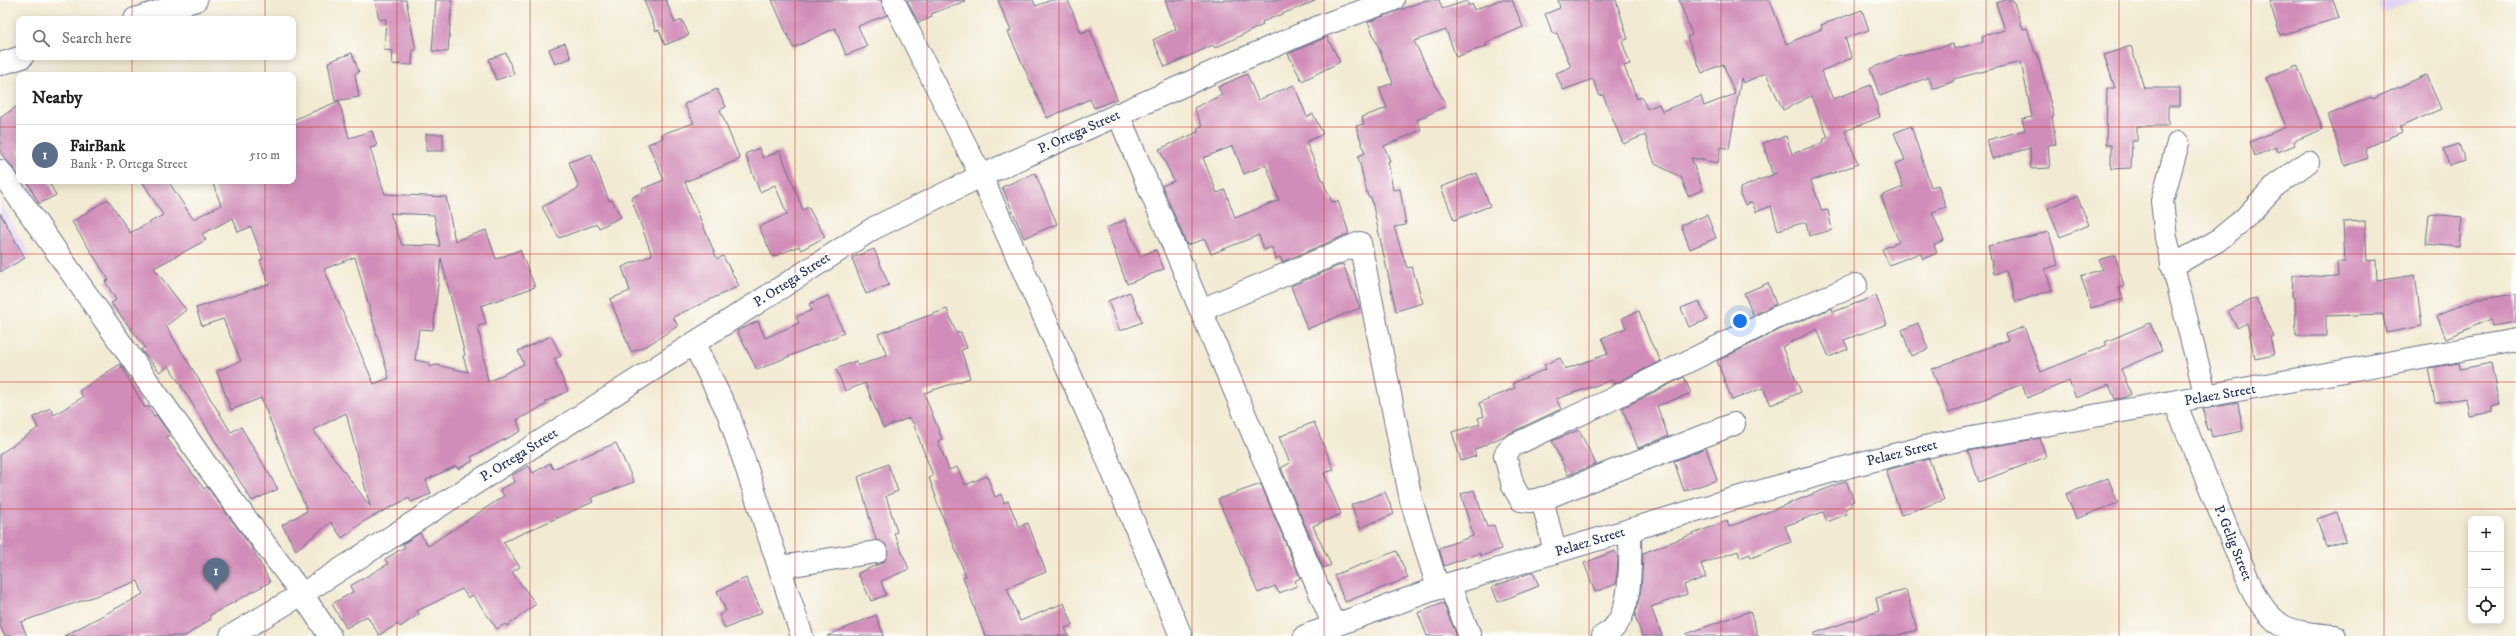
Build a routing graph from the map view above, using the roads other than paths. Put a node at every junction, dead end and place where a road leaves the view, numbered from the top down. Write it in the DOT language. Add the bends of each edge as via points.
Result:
graph roads {
  1 [pos="196,0"];
  2 [pos="892,0"];
  3 [pos="1393,0"];
  4 [pos="145,16"];
  5 [pos="16,59"];
  6 [pos="0,64"];
  7 [pos="1118,114"];
  8 [pos="2178,143"];
  9 [pos="2308,162"];
  10 [pos="0,171"];
  11 [pos="981,176"];
  12 [pos="2172,266"];
  13 [pos="1856,285"];
  14 [pos="1201,310"];
  15 [pos="2516,340"];
  16 [pos="694,344"];
  17 [pos="2206,397"];
  18 [pos="2175,403"];
  19 [pos="1734,424"];
  20 [pos="1542,498"];
  21 [pos="1630,530"];
  22 [pos="876,552"];
  23 [pos="1555,552"];
  24 [pos="780,567"];
  25 [pos="1444,586"];
  26 [pos="302,594"];
  27 [pos="1334,626"];
  28 [pos="231,636"];
  29 [pos="330,636"];
  30 [pos="802,636"];
  31 [pos="1181,636"];
  32 [pos="1305,636"];
  33 [pos="1470,636"];
  34 [pos="1604,636"];
  35 [pos="2335,636"];
  1 -- 4 [label="street"];
  2 -- 11 [label="street"];
  3 -- 7 [label="street, P. Ortega Street" via="1275,45"];
  5 -- 6 [label="street"];
  7 -- 11 [label="street, P. Ortega Street"];
  7 -- 14 [label="street"];
  8 -- 12 [label="street" via="2162,201"];
  9 -- 12 [label="street" via="2275,186 2244,219 2217,241"];
  10 -- 26 [label="street" via="212,473"];
  11 -- 16 [label="street, P. Ortega Street" via="874,228"];
  11 -- 31 [label="street" via="1099,439"];
  12 -- 17 [label="street"];
  13 -- 20 [label="street" via="1776,318 1512,446 1505,455 1517,494 1521,500"];
  14 -- 25 [label="street" via="1360,243 1412,500"];
  14 -- 27 [label="street"];
  15 -- 17 [label="street, Pelaez Street"];
  16 -- 24 [label="street" via="729,415"];
  16 -- 26 [label="street, P. Ortega Street"];
  17 -- 18 [label="street, Pelaez Street"];
  18 -- 21 [label="street, Pelaez Street" via="1938,444 1843,468"];
  18 -- 35 [label="street, P. Gelig Street" via="2254,594 2265,612 2273,621 2298,632"];
  19 -- 20 [label="street"];
  20 -- 23 [label="street"];
  21 -- 23 [label="street, Pelaez Street"];
  21 -- 34 [label="street" via="1630,577 1625,605 1620,622"];
  22 -- 24 [label="street"];
  23 -- 25 [label="street, Pelaez Street"];
  24 -- 30 [label="street"];
  25 -- 27 [label="street, Pelaez Street"];
  25 -- 33 [label="street"];
  26 -- 28 [label="street, P. Ortega Street"];
  26 -- 29 [label="street"];
  27 -- 32 [label="street, Pelaez Street"];
}
